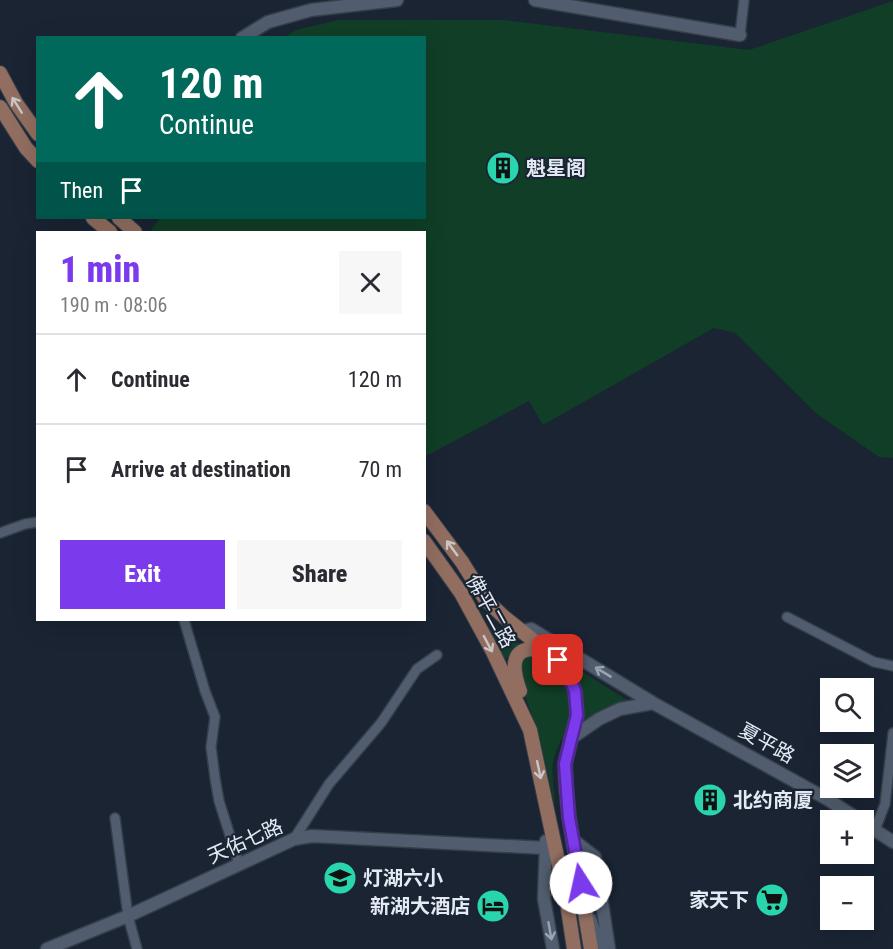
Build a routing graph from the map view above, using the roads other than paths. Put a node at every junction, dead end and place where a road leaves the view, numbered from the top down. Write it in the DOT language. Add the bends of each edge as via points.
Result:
graph roads {
  1 [pos="397,0"];
  2 [pos="535,0"];
  3 [pos="744,0"];
  4 [pos="245,36"];
  5 [pos="740,36"];
  6 [pos="0,73"];
  7 [pos="0,107"];
  8 [pos="36,131"];
  9 [pos="36,159"];
  10 [pos="94,219"];
  11 [pos="124,219"];
  12 [pos="109,231"];
  13 [pos="134,231"];
  14 [pos="426,514"];
  15 [pos="36,522"];
  16 [pos="0,533"];
  17 [pos="426,544"];
  18 [pos="787,617"];
  19 [pos="184,621"];
  20 [pos="522,631"];
  21 [pos="547,652"];
  22 [pos="437,655"];
  23 [pos="893,666"];
  24 [pos="653,703"];
  25 [pos="530,730"];
  26 [pos="893,733"];
  27 [pos="570,739"];
  28 [pos="890,784"];
  29 [pos="547,810"];
  30 [pos="844,810"];
  31 [pos="115,818"];
  32 [pos="875,830"];
  33 [pos="294,839"];
  34 [pos="573,840"];
  35 [pos="893,842"];
  36 [pos="546,848"];
  37 [pos="239,864"];
  38 [pos="580,880"];
  39 [pos="602,901"];
  40 [pos="584,902"];
  41 [pos="128,916"];
  42 [pos="47,949"];
  43 [pos="137,949"];
  44 [pos="553,949"];
  45 [pos="574,949"];
  46 [pos="591,949"];
  47 [pos="601,949"];
  48 [pos="609,949"];
  1 -- 4 [label="main road" via="311,10 268,22"];
  2 -- 5 [label="main road"];
  3 -- 5 [label="street"];
  8 -- 6 [label="main road, one-way"];
  7 -- 9 [label="main road"];
  10 -- 12 [label="main road"];
  11 -- 13 [label="main road"];
  20 -- 14 [label="main road, 佛平二路, one-way" via="485,599"];
  15 -- 16 [label="street"];
  17 -- 25 [label="main road, 佛平二路, one-way" via="460,593 493,652"];
  18 -- 23 [label="street" via="874,662"];
  19 -- 37 [label="street" via="215,717 211,747 215,778"];
  20 -- 21 [label="main road, 佛平二路"];
  24 -- 20 [label="main road, 夏平路, one-way" via="531,629"];
  21 -- 25 [label="main road" via="533,648 520,652 514,665 530,717"];
  21 -- 27 [label="main road, 佛平二路" via="566,669 575,691 577,715"];
  22 -- 33 [label="street" via="417,669 381,723 329,784"];
  24 -- 27 [label="main road" via="620,709"];
  24 -- 30 [label="main road, 夏平路"];
  25 -- 29 [label="main road, 佛平二路, one-way"];
  26 -- 28 [label="street"];
  27 -- 34 [label="main road" via="565,764"];
  28 -- 32 [label="street"];
  29 -- 36 [label="main road"];
  29 -- 45 [label="main road, 佛平二路"];
  31 -- 41 [label="street"];
  32 -- 35 [label="main road"];
  33 -- 36 [label="main road, 天佑七路" via="312,836"];
  33 -- 37 [label="main road, 天佑七路"];
  34 -- 38 [label="main road"];
  34 -- 39 [label="main road" via="595,857"];
  36 -- 44 [label="main road, one-way" via="544,899"];
  37 -- 41 [label="main road, 天佑七路"];
  38 -- 39 [label="main road"];
  38 -- 40 [label="main road"];
  39 -- 48 [label="main road"];
  40 -- 46 [label="main road"];
  40 -- 47 [label="main road"];
  41 -- 42 [label="main road, 天佑七路"];
  41 -- 43 [label="street"];
}
